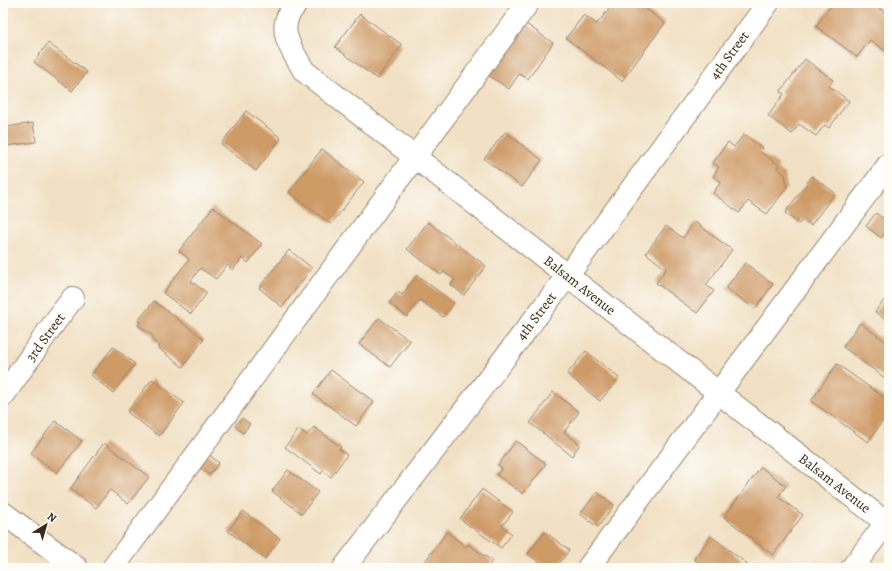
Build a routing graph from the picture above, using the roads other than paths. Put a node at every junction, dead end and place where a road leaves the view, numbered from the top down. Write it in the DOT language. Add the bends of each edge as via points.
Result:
graph roads {
  1 [pos="297,3"];
  2 [pos="528,3"];
  3 [pos="768,3"];
  4 [pos="415,157"];
  5 [pos="889,164"];
  6 [pos="568,275"];
  7 [pos="73,298"];
  8 [pos="719,393"];
  9 [pos="3,396"];
  10 [pos="3,513"];
  11 [pos="888,522"];
  12 [pos="77,568"];
  13 [pos="113,568"];
  14 [pos="344,568"];
  15 [pos="588,568"];
  16 [pos="852,568"];
  1 -- 4 [label="street, Balsam Avenue" via="288,16 285,33 304,71"];
  2 -- 4 [label="street"];
  3 -- 6 [label="street, 4th Street"];
  4 -- 6 [label="street, Balsam Avenue"];
  4 -- 13 [label="street"];
  5 -- 8 [label="street"];
  6 -- 8 [label="street, Balsam Avenue"];
  6 -- 14 [label="street, 4th Street"];
  7 -- 9 [label="street, 3rd Street"];
  8 -- 11 [label="street, Balsam Avenue"];
  8 -- 15 [label="street"];
  10 -- 12 [label="street"];
  11 -- 16 [label="street"];
}
